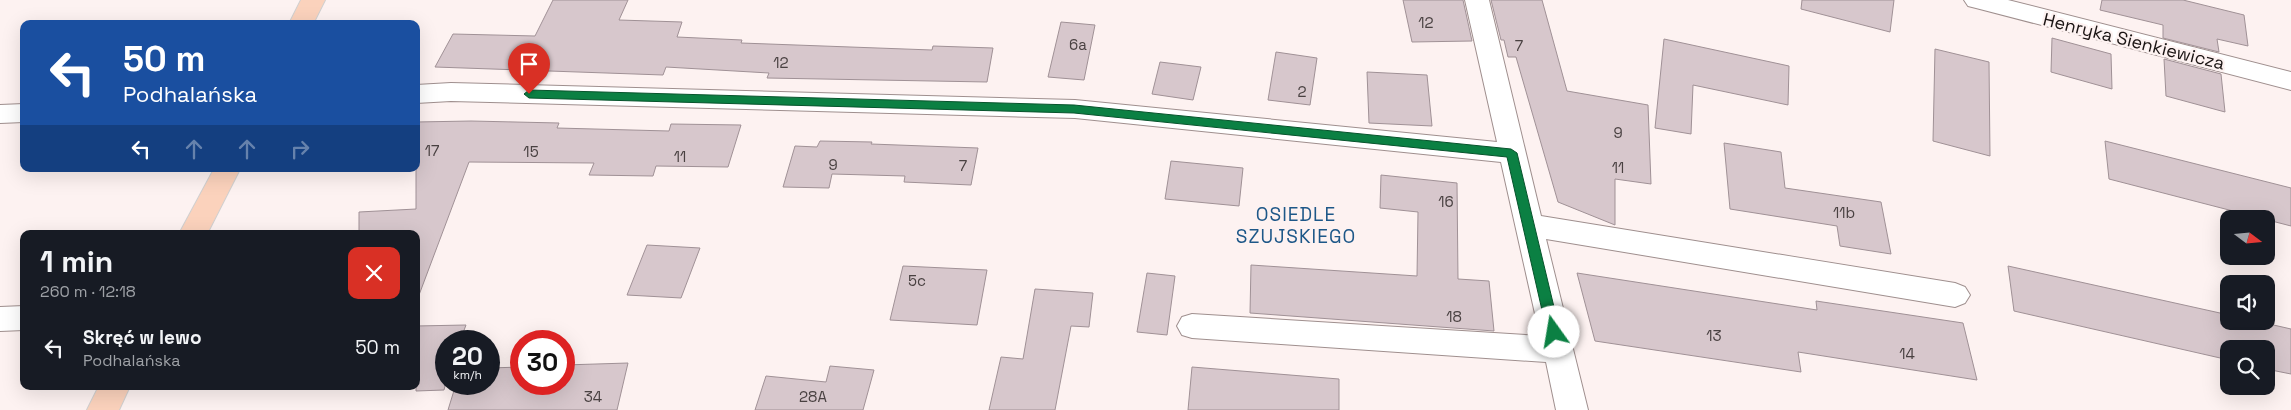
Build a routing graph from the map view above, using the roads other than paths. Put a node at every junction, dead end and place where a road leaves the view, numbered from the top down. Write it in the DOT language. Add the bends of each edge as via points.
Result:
graph roads {
  1 [pos="312,0"];
  2 [pos="1477,0"];
  3 [pos="1976,0"];
  4 [pos="303,20"];
  5 [pos="2291,81"];
  6 [pos="420,94"];
  7 [pos="20,113"];
  8 [pos="0,114"];
  9 [pos="1511,153"];
  10 [pos="225,172"];
  11 [pos="1528,225"];
  12 [pos="195,230"];
  13 [pos="1956,295"];
  14 [pos="20,318"];
  15 [pos="0,320"];
  16 [pos="1192,326"];
  17 [pos="1558,350"];
  18 [pos="113,390"];
  19 [pos="103,410"];
  20 [pos="1572,410"];
  1 -- 4 [label="main road"];
  2 -- 9 [label="street"];
  3 -- 5 [label="street, Henryka Sienkiewicza"];
  6 -- 9 [label="street" via="1074,109"];
  7 -- 8 [label="street"];
  9 -- 11 [label="street"];
  10 -- 12 [label="main road"];
  11 -- 13 [label="street"];
  11 -- 17 [label="street"];
  14 -- 15 [label="street"];
  16 -- 17 [label="street"];
  17 -- 20 [label="street"];
  18 -- 19 [label="main road"];
}
